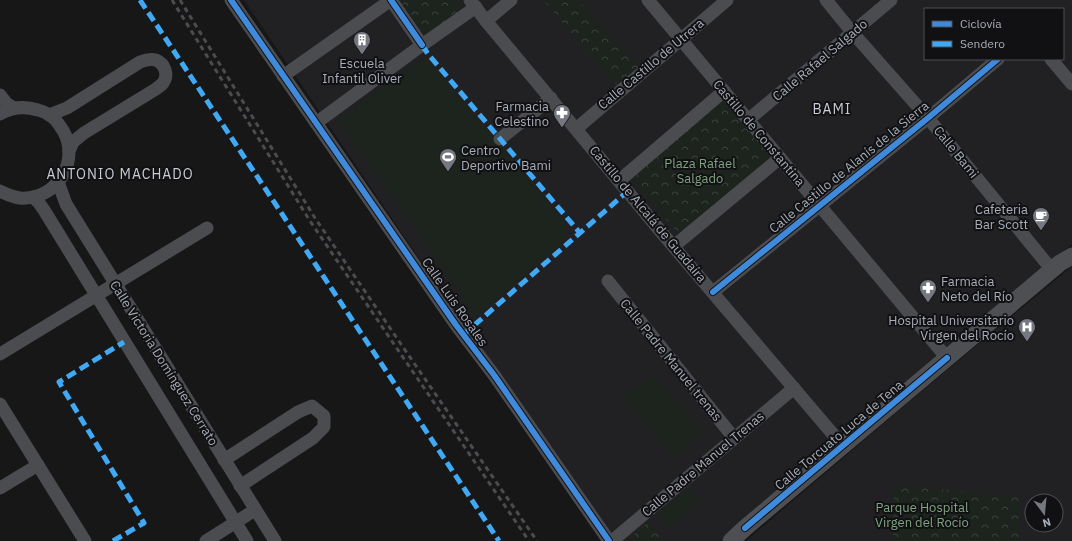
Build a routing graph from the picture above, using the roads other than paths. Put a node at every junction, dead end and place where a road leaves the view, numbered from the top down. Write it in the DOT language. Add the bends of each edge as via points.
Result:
graph roads {
  1 [pos="231,0"];
  2 [pos="391,0"];
  3 [pos="511,0"];
  4 [pos="648,0"];
  5 [pos="727,0"];
  6 [pos="826,0"];
  7 [pos="891,0"];
  8 [pos="473,4"];
  9 [pos="486,21"];
  10 [pos="852,32"];
  11 [pos="681,39"];
  12 [pos="422,45"];
  13 [pos="997,60"];
  14 [pos="1052,60"];
  15 [pos="283,76"];
  16 [pos="1072,84"];
  17 [pos="724,91"];
  18 [pos="0,96"];
  19 [pos="551,98"];
  20 [pos="14,108"];
  21 [pos="0,114"];
  22 [pos="49,115"];
  23 [pos="928,118"];
  24 [pos="748,120"];
  25 [pos="316,123"];
  26 [pos="576,129"];
  27 [pos="500,138"];
  28 [pos="69,151"];
  29 [pos="780,158"];
  30 [pos="620,180"];
  31 [pos="58,182"];
  32 [pos="0,191"];
  33 [pos="33,197"];
  34 [pos="819,205"];
  35 [pos="207,228"];
  36 [pos="674,246"];
  37 [pos="1072,246"];
  38 [pos="1061,263"];
  39 [pos="608,281"];
  40 [pos="115,284"];
  41 [pos="713,292"];
  42 [pos="96,295"];
  43 [pos="0,354"];
  44 [pos="947,358"];
  45 [pos="794,388"];
  46 [pos="0,404"];
  47 [pos="734,438"];
  48 [pos="843,446"];
  49 [pos="224,460"];
  50 [pos="38,465"];
  51 [pos="240,486"];
  52 [pos="0,488"];
  53 [pos="256,510"];
  54 [pos="235,523"];
  55 [pos="745,528"];
  56 [pos="85,541"];
  57 [pos="206,541"];
  58 [pos="247,541"];
  59 [pos="274,541"];
  60 [pos="610,541"];
  61 [pos="725,541"];
  62 [pos="730,541"];
  1 -- 15 [label="street, Calle Luis Rosales"];
  2 -- 12 [label="street"];
  2 -- 15 [label="street"];
  3 -- 9 [label="street"];
  4 -- 11 [label="street, Castillo de Constantina"];
  5 -- 11 [label="street, Calle Castillo de Utrera"];
  6 -- 10 [label="street, Calle Bami"];
  7 -- 10 [label="street, Calle Rafael Salgado"];
  8 -- 9 [label="street, Castillo de Alcalá de Guadaíra"];
  8 -- 12 [label="street"];
  9 -- 19 [label="street, Castillo de Alcalá de Guadaíra"];
  10 -- 23 [label="street, Calle Bami"];
  10 -- 24 [label="street, Calle Rafael Salgado"];
  11 -- 17 [label="street, Castillo de Constantina"];
  11 -- 26 [label="street, Calle Castillo de Utrera"];
  12 -- 25 [label="street"];
  13 -- 23 [label="street, Calle Castillo de Alanís de la Sierra"];
  14 -- 16 [label="street"];
  15 -- 25 [label="street, Calle Luis Rosales"];
  17 -- 24 [label="street, Castillo de Constantina"];
  17 -- 30 [label="street"];
  18 -- 20 [label="street"];
  19 -- 26 [label="street, Castillo de Alcalá de Guadaíra"];
  19 -- 27 [label="street"];
  20 -- 21 [label="street"];
  20 -- 22 [label="street" via="32,108"];
  22 -- 28 [label="street" via="64,130"];
  22 -- 28 [label="street" via="67,108 140,62 156,60 162,64 166,76 164,82 84,133 73,142"];
  23 -- 34 [label="street, Calle Castillo de Alanís de la Sierra"];
  23 -- 38 [label="street, Calle Bami"];
  24 -- 29 [label="street, Castillo de Constantina"];
  25 -- 60 [label="street, Calle Luis Rosales"];
  26 -- 30 [label="street, Castillo de Alcalá de Guadaíra"];
  28 -- 31 [label="street" via="68,162"];
  29 -- 34 [label="street, Castillo de Constantina"];
  29 -- 36 [label="street"];
  30 -- 36 [label="street, Castillo de Alcalá de Guadaíra"];
  31 -- 33 [label="street" via="47,192"];
  31 -- 40 [label="street, Calle Victoria Domínguez Cerrato" via="66,204"];
  32 -- 33 [label="street" via="21,198"];
  33 -- 42 [label="street, Calle Victoria Domínguez Cerrato" via="44,210"];
  34 -- 41 [label="street, Calle Castillo de Alanís de la Sierra"];
  34 -- 44 [label="street, Castillo de Constantina"];
  35 -- 40 [label="street"];
  36 -- 41 [label="street, Castillo de Alcalá de Guadaíra"];
  37 -- 38 [label="main road, Calle Torcuato Luca de Tena"];
  38 -- 44 [label="main road, Calle Torcuato Luca de Tena"];
  39 -- 47 [label="street, Calle Padre Manuel trenas"];
  40 -- 42 [label="street"];
  40 -- 49 [label="street, Calle Victoria Domínguez Cerrato"];
  41 -- 45 [label="street, Castillo de Alcalá de Guadaíra"];
  42 -- 43 [label="street"];
  42 -- 54 [label="street, Calle Victoria Domínguez Cerrato"];
  44 -- 48 [label="main road, Calle Torcuato Luca de Tena"];
  45 -- 47 [label="street, Calle Padre Manuel Trenas"];
  45 -- 48 [label="street, Castillo de Alcalá de Guadaíra"];
  46 -- 50 [label="street"];
  47 -- 60 [label="street, Calle Padre Manuel Trenas"];
  48 -- 55 [label="main road, Calle Torcuato Luca de Tena"];
  49 -- 51 [label="street, Calle Victoria Domínguez Cerrato"];
  49 -- 51 [label="street" via="298,412 312,406 324,416 324,427 313,438"];
  50 -- 52 [label="street"];
  50 -- 56 [label="street"];
  51 -- 53 [label="street, Calle Victoria Domínguez Cerrato"];
  53 -- 54 [label="street"];
  53 -- 59 [label="street, Calle Victoria Domínguez Cerrato"];
  54 -- 57 [label="street"];
  54 -- 58 [label="street, Calle Victoria Domínguez Cerrato"];
  55 -- 61 [label="main road, Calle Torcuato Luca de Tena"];
  55 -- 62 [label="main road, Calle Torcuato Luca de Tena"];
}
